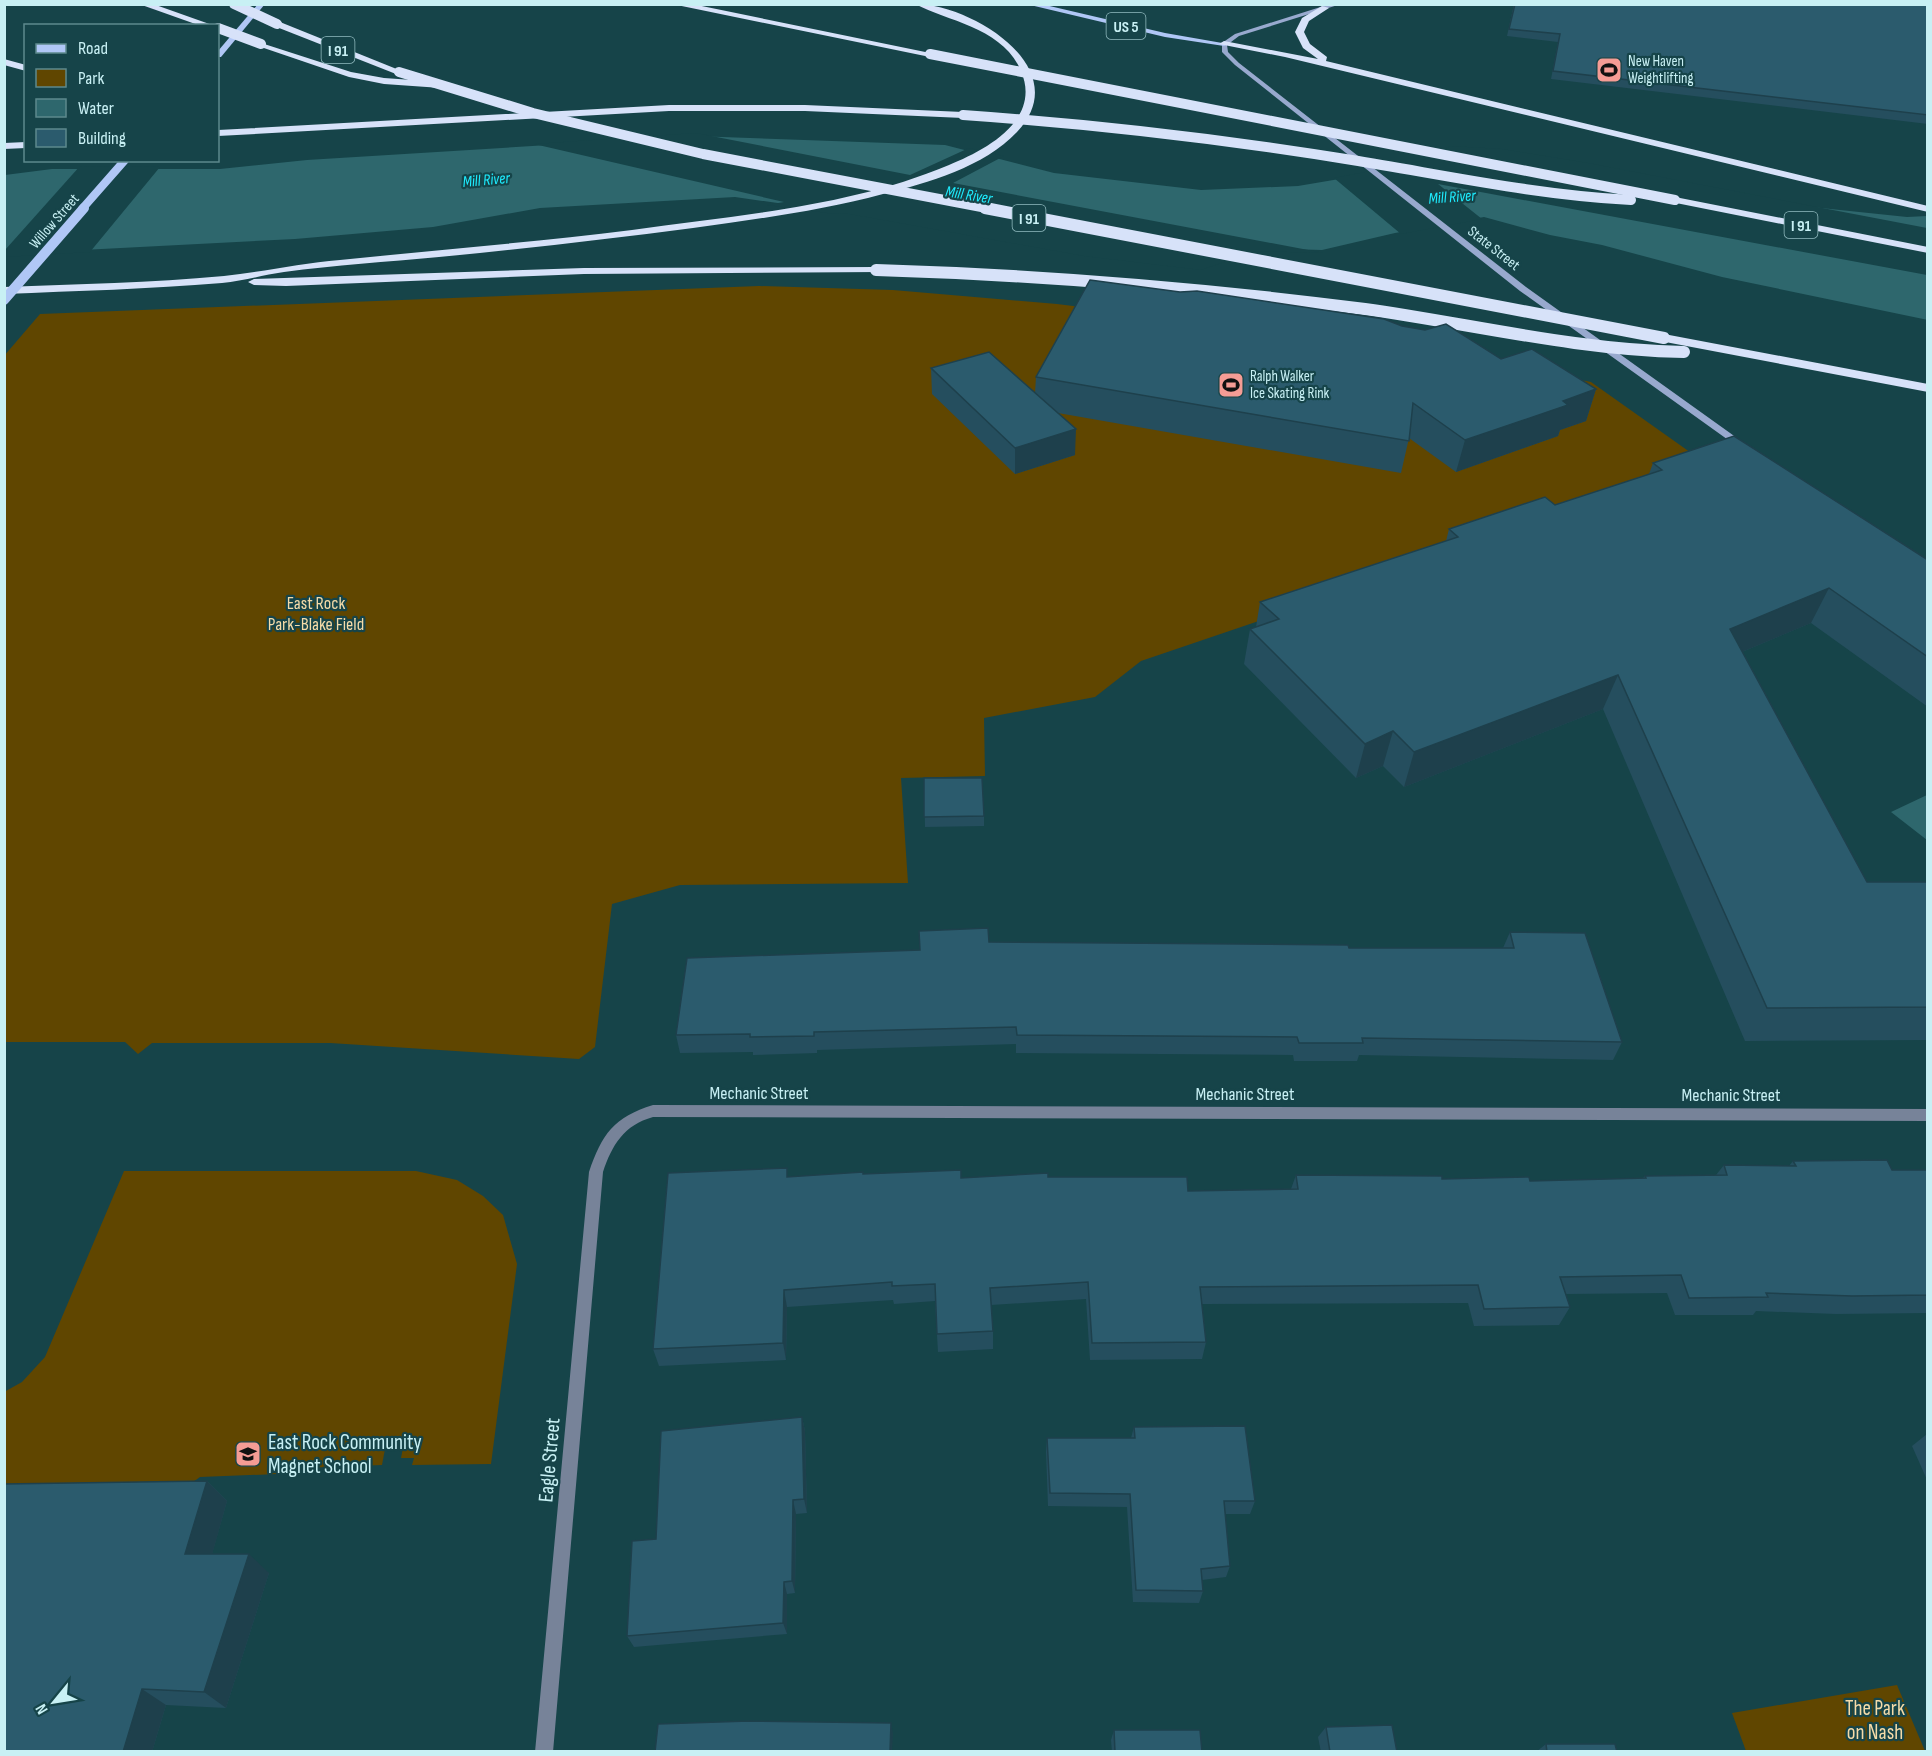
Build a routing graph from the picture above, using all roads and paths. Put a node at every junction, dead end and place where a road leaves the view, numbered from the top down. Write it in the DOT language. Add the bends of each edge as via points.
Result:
graph roads {
  1 [pos="143,4"];
  2 [pos="234,4"];
  3 [pos="262,4"];
  4 [pos="676,4"];
  5 [pos="919,4"];
  6 [pos="1029,4"];
  7 [pos="1338,4"];
  8 [pos="1325,8"];
  9 [pos="208,24"];
  10 [pos="219,28"];
  11 [pos="1224,44"];
  12 [pos="219,54"];
  13 [pos="4,62"];
  14 [pos="24,69"];
  15 [pos="24,70"];
  16 [pos="1354,70"];
  17 [pos="4,72"];
  18 [pos="441,85"];
  19 [pos="219,133"];
  20 [pos="24,145"];
  21 [pos="4,146"];
  22 [pos="123,162"];
  23 [pos="1675,200"];
  24 [pos="1928,209"];
  25 [pos="1928,250"];
  26 [pos="228,279"];
  27 [pos="4,291"];
  28 [pos="4,300"];
  29 [pos="1722,349"];
  30 [pos="1928,388"];
  31 [pos="1752,453"];
  32 [pos="1928,1115"];
  33 [pos="596,1172"];
  34 [pos="544,1752"];
  1 -- 9 [label="highway"];
  2 -- 18 [label="highway, I 91, bridge" via="399,72"];
  3 -- 12 [label="main road"];
  4 -- 23 [label="highway, I 91, bridge"];
  5 -- 26 [label="highway, bridge" via="993,36 1024,68 1030,87 1029,106 1019,124 998,143 959,165 898,187 837,202 741,217 564,242 290,268"];
  6 -- 11 [label="main road, US 5"];
  7 -- 8 [label="main road"];
  8 -- 11 [label="main road" via="1247,31"];
  8 -- 16 [label="highway" via="1303,21 1301,39 1318,56"];
  10 -- 18 [label="highway, bridge" via="339,71 384,81"];
  11 -- 16 [label="highway"];
  11 -- 31 [label="main road, State Street" via="1225,52 1237,64 1442,226 1593,341"];
  13 -- 14 [label="highway"];
  15 -- 17 [label="highway"];
  16 -- 24 [label="highway"];
  18 -- 29 [label="highway, I 91, bridge" via="584,126 755,165"];
  19 -- 23 [label="highway, bridge" via="669,108 963,115 1175,134 1581,198"];
  20 -- 21 [label="highway"];
  22 -- 28 [label="main road, Willow Street, bridge"];
  23 -- 25 [label="highway, I 91"];
  26 -- 27 [label="highway"];
  26 -- 29 [label="highway, bridge" via="286,283 584,271 876,270 1021,276 1228,293 1390,313 1606,349"];
  29 -- 30 [label="highway, I 91"];
  32 -- 33 [label="street, Mechanic Street" via="653,1111 625,1121 613,1131"];
  33 -- 34 [label="street, Eagle Street"];
}
